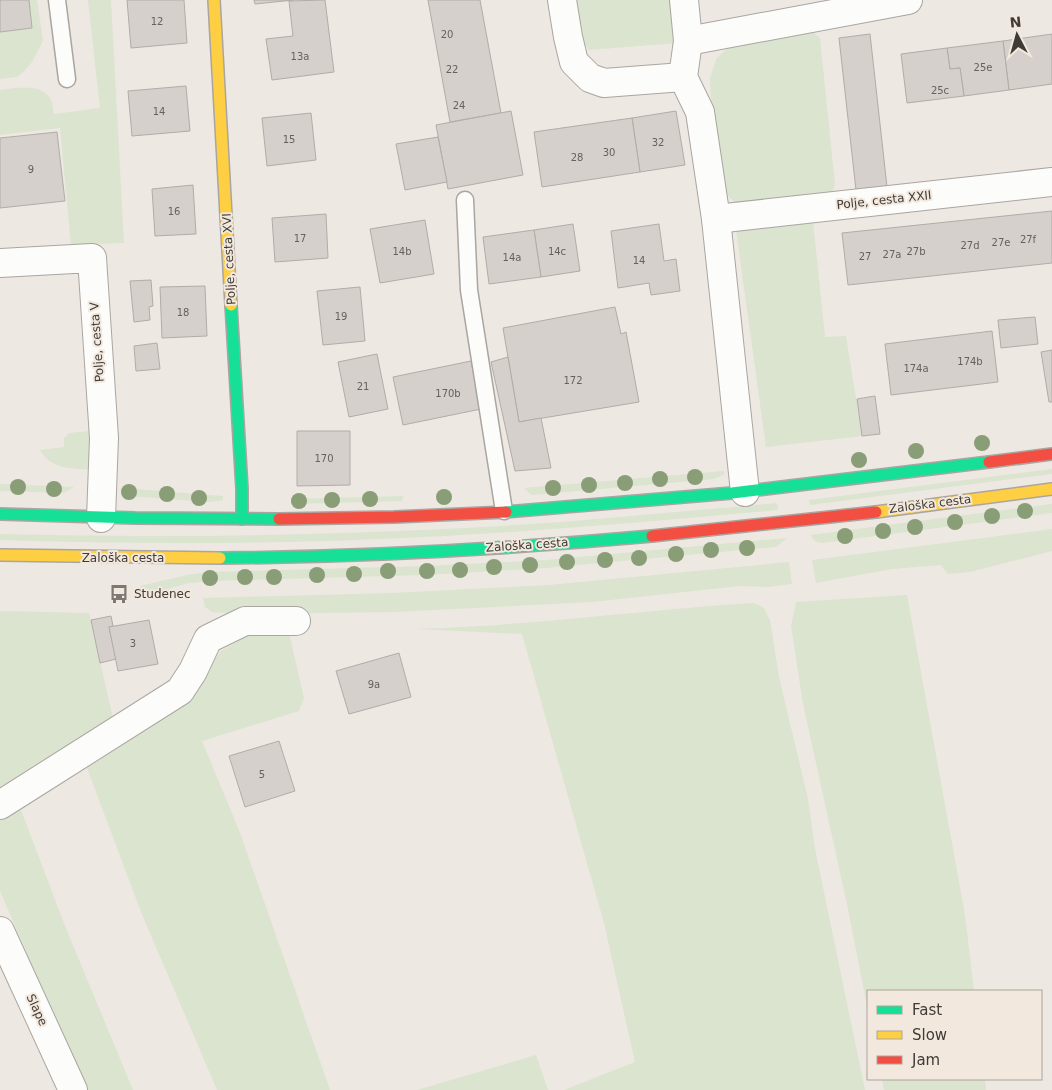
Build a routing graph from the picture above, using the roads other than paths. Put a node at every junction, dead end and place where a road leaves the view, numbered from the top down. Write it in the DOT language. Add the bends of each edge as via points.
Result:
graph roads {
  1 [pos="57,0"];
  2 [pos="214,0"];
  3 [pos="562,0"];
  4 [pos="684,0"];
  5 [pos="908,0"];
  6 [pos="688,41"];
  7 [pos="683,77"];
  8 [pos="67,78"];
  9 [pos="1052,182"];
  10 [pos="465,200"];
  11 [pos="716,219"];
  12 [pos="0,263"];
  13 [pos="1052,454"];
  14 [pos="1052,488"];
  15 [pos="745,492"];
  16 [pos="504,511"];
  17 [pos="0,514"];
  18 [pos="101,518"];
  19 [pos="242,519"];
  20 [pos="0,555"];
  21 [pos="296,621"];
  22 [pos="0,805"];
  23 [pos="0,931"];
  24 [pos="73,1090"];
  1 -- 8 [label="lane"];
  2 -- 19 [label="main road, Polje, cesta XVI"];
  3 -- 7 [label="street" via="574,62 590,78 604,83"];
  4 -- 6 [label="street"];
  5 -- 6 [label="street"];
  6 -- 7 [label="street"];
  7 -- 11 [label="street" via="700,112"];
  9 -- 11 [label="street, Polje, cesta XXII"];
  10 -- 16 [label="lane" via="470,290"];
  11 -- 15 [label="street"];
  12 -- 18 [label="street, Polje, cesta V" via="92,258 104,438"];
  13 -- 15 [label="main road"];
  14 -- 20 [label="main road, Zaloška cesta" via="795,521 620,539 463,549 311,557"];
  15 -- 16 [label="main road"];
  16 -- 19 [label="main road" via="363,518"];
  17 -- 18 [label="main road"];
  18 -- 19 [label="main road"];
  21 -- 22 [label="street" via="245,621 208,640 180,691"];
  23 -- 24 [label="street, Slape"];
}
